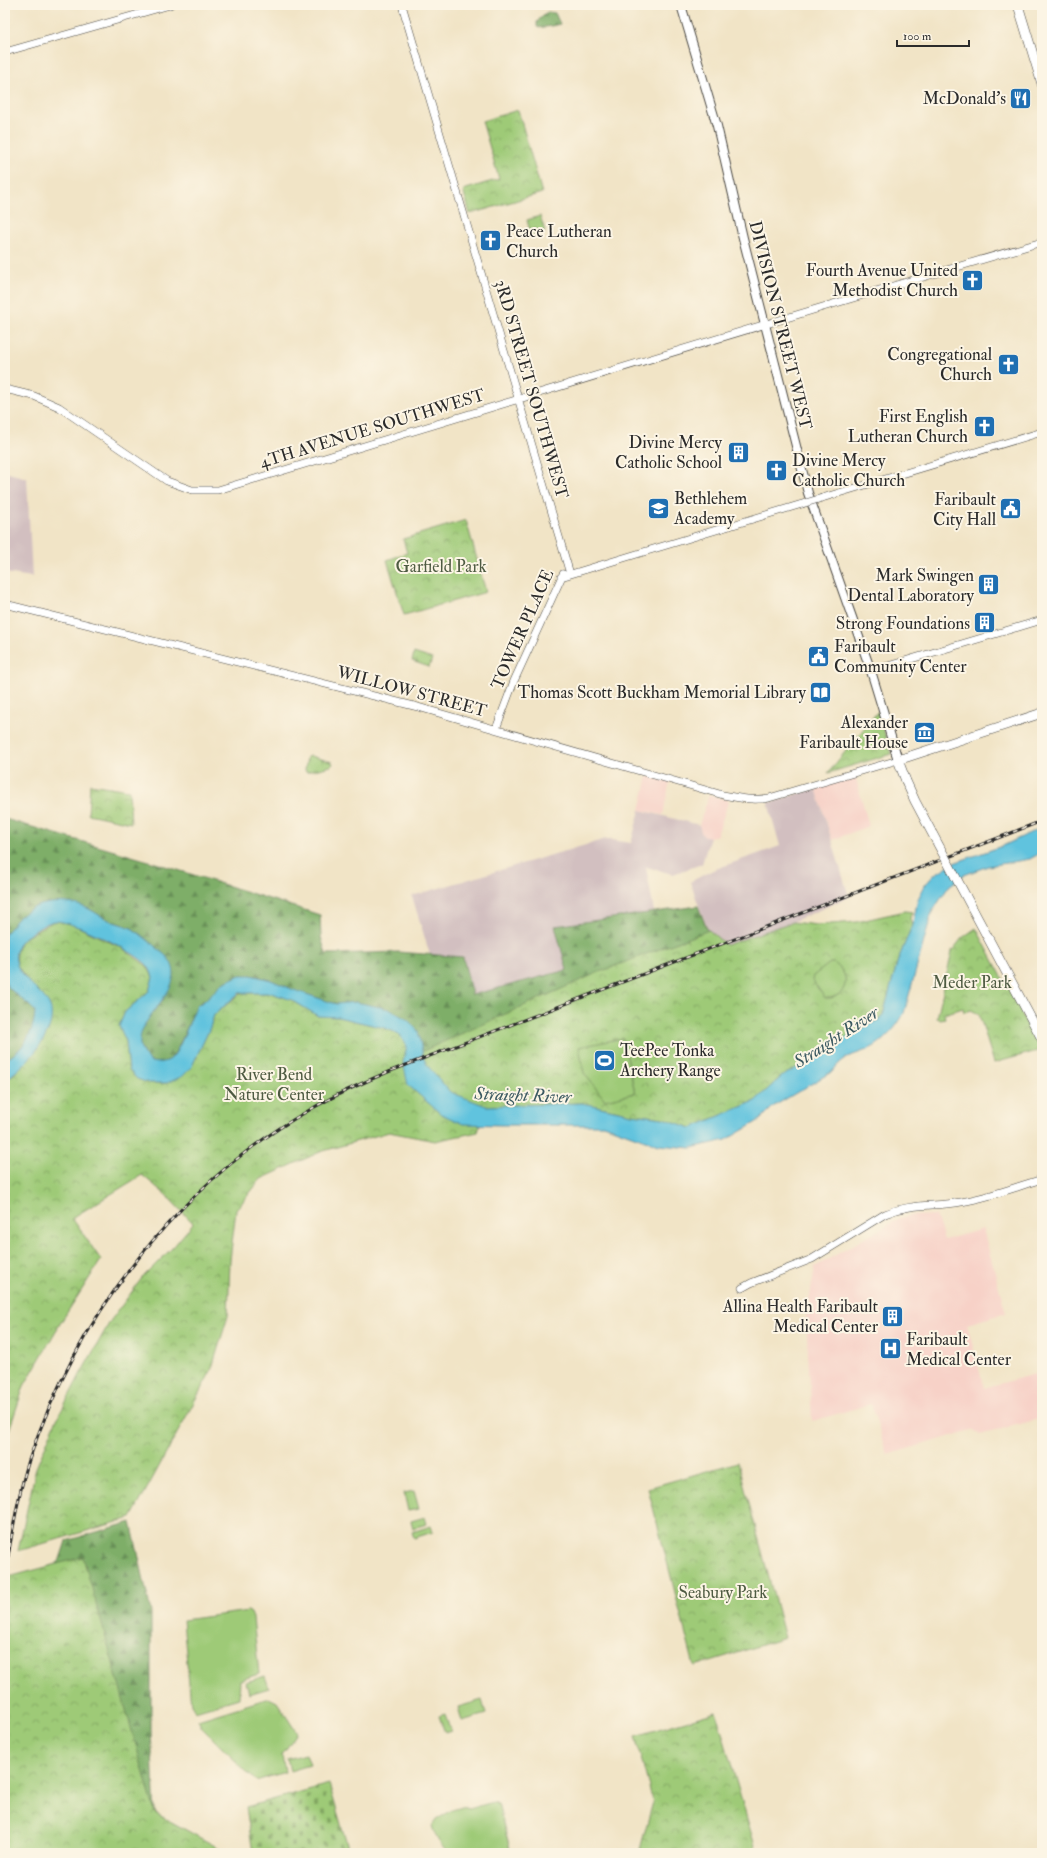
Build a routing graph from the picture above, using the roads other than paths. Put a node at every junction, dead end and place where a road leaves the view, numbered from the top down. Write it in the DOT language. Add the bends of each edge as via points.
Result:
graph roads {
  1 [pos="170,5"];
  2 [pos="402,5"];
  3 [pos="680,5"];
  4 [pos="1018,5"];
  5 [pos="5,52"];
  6 [pos="1042,84"];
  7 [pos="1042,242"];
  8 [pos="765,323"];
  9 [pos="5,389"];
  10 [pos="520,400"];
  11 [pos="1042,432"];
  12 [pos="567,564"];
  13 [pos="570,574"];
  14 [pos="561,577"];
  15 [pos="5,604"];
  16 [pos="1042,620"];
  17 [pos="871,671"];
  18 [pos="1042,713"];
  19 [pos="496,729"];
  20 [pos="898,760"];
  21 [pos="1042,1039"];
  22 [pos="1042,1179"];
  23 [pos="742,1288"];
  1 -- 5 [label="street"];
  2 -- 10 [label="street, 3RD STREET SOUTHWEST"];
  3 -- 8 [label="main road, DIVISION STREET WEST" via="717,126"];
  4 -- 6 [label="main road"];
  7 -- 8 [label="street, 4TH AVENUE SOUTHWEST"];
  8 -- 10 [label="street, 4TH AVENUE SOUTHWEST"];
  8 -- 17 [label="main road, DIVISION STREET WEST" via="808,493"];
  9 -- 10 [label="street, 4TH AVENUE SOUTHWEST" via="34,396 59,407 167,481 192,490 205,491 218,490"];
  10 -- 12 [label="street, 3RD STREET SOUTHWEST"];
  11 -- 13 [label="street, bridge"];
  12 -- 13 [label="street, 3RD STREET SOUTHWEST"];
  12 -- 14 [label="street, TOWER PLACE"];
  13 -- 14 [label="street"];
  14 -- 19 [label="street, TOWER PLACE" via="514,681"];
  15 -- 19 [label="street, WILLOW STREET" via="418,707"];
  16 -- 17 [label="street"];
  17 -- 20 [label="main road, DIVISION STREET WEST"];
  18 -- 20 [label="main road"];
  19 -- 20 [label="street, WILLOW STREET" via="742,799 769,798"];
  20 -- 21 [label="main road, bridge" via="914,801"];
  22 -- 23 [label="street" via="963,1202 897,1209 812,1259"];
}
